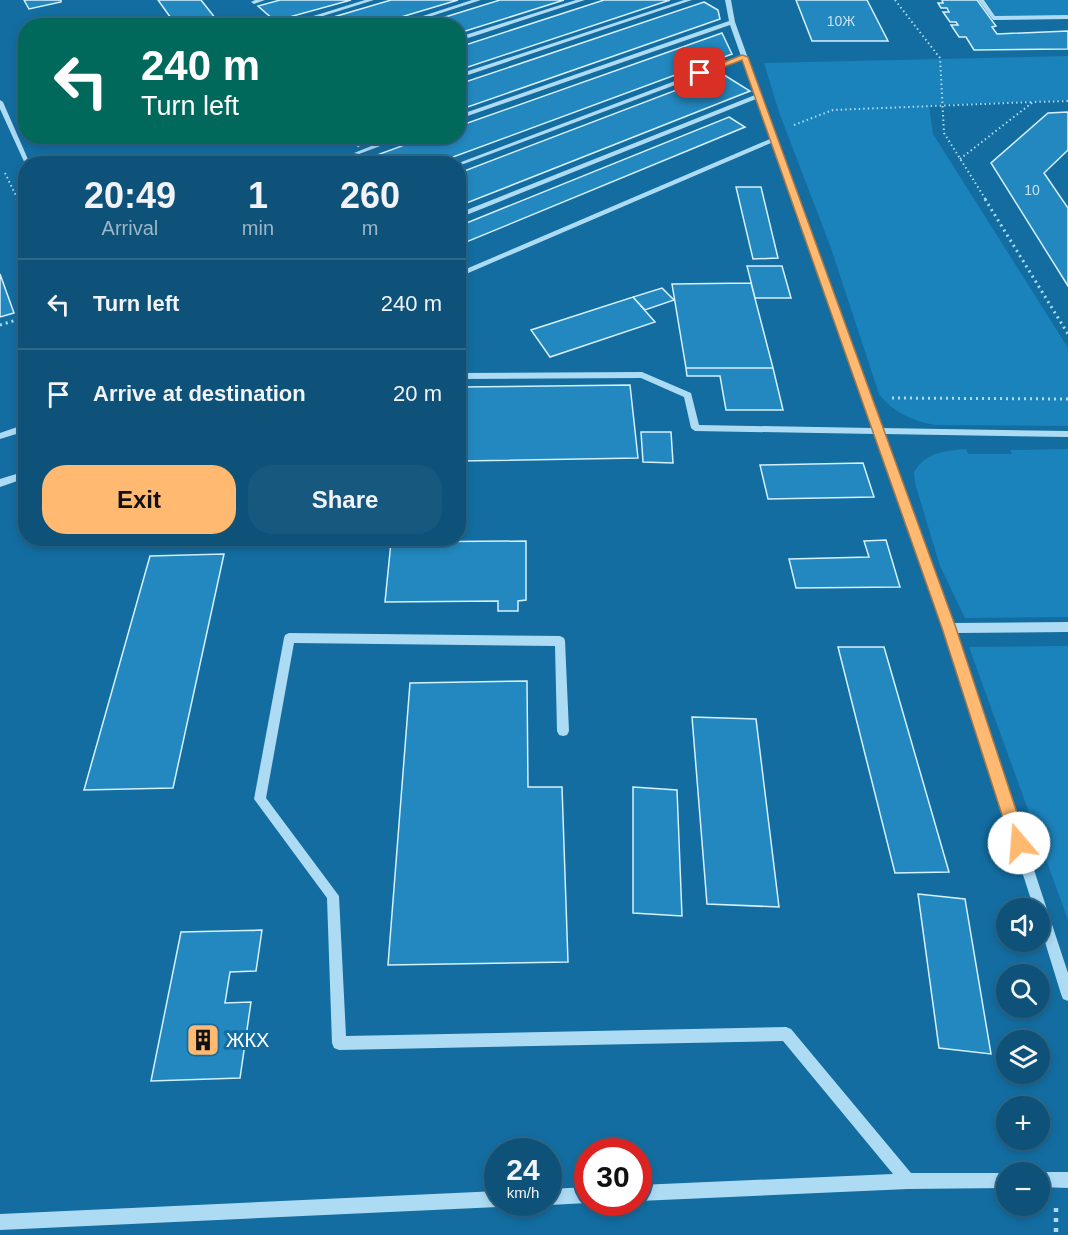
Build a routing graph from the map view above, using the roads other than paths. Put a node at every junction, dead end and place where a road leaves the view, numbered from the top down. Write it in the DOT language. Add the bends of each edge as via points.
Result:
graph roads {
  1 [pos="262,0"];
  2 [pos="371,0"];
  3 [pos="478,0"];
  4 [pos="582,0"];
  5 [pos="689,0"];
  6 [pos="728,0"];
  7 [pos="981,0"];
  8 [pos="254,2"];
  9 [pos="1068,17"];
  10 [pos="309,18"];
  11 [pos="420,18"];
  12 [pos="732,22"];
  13 [pos="466,37"];
  14 [pos="744,57"];
  15 [pos="466,74"];
  16 [pos="758,96"];
  17 [pos="0,102"];
  18 [pos="466,115"];
  19 [pos="9,122"];
  20 [pos="0,125"];
  21 [pos="773,140"];
  22 [pos="18,143"];
  23 [pos="382,144"];
  24 [pos="357,153"];
  25 [pos="466,161"];
  26 [pos="466,213"];
  27 [pos="466,272"];
  28 [pos="466,376"];
  29 [pos="18,430"];
  30 [pos="878,433"];
  31 [pos="1068,434"];
  32 [pos="0,436"];
  33 [pos="18,477"];
  34 [pos="0,483"];
  35 [pos="1068,627"];
  36 [pos="949,628"];
  37 [pos="563,731"];
  38 [pos="1068,994"];
  39 [pos="1050,1180"];
  40 [pos="1068,1180"];
  41 [pos="908,1181"];
  42 [pos="996,1181"];
  43 [pos="652,1192"];
  44 [pos="484,1200"];
  45 [pos="0,1222"];
  1 -- 8 [label="street"];
  2 -- 10 [label="street"];
  3 -- 11 [label="street"];
  4 -- 13 [label="street"];
  5 -- 15 [label="street"];
  6 -- 12 [label="street"];
  7 -- 9 [label="street" via="993,18"];
  12 -- 14 [label="street"];
  12 -- 18 [label="street"];
  14 -- 16 [label="street"];
  14 -- 25 [label="street"];
  16 -- 21 [label="street"];
  16 -- 26 [label="street"];
  17 -- 19 [label="street"];
  19 -- 20 [label="street"];
  19 -- 22 [label="street"];
  21 -- 27 [label="street"];
  21 -- 30 [label="street"];
  23 -- 24 [label="street"];
  28 -- 30 [label="street" via="642,375 688,395 695,428"];
  29 -- 32 [label="street"];
  30 -- 31 [label="street"];
  30 -- 36 [label="street"];
  33 -- 34 [label="street"];
  35 -- 36 [label="street"];
  36 -- 38 [label="street"];
  37 -- 41 [label="street" via="560,640 289,638 260,800 333,896 339,1042 786,1034"];
  39 -- 40 [label="street"];
  41 -- 42 [label="street"];
  41 -- 43 [label="street"];
  44 -- 45 [label="street"];
}
